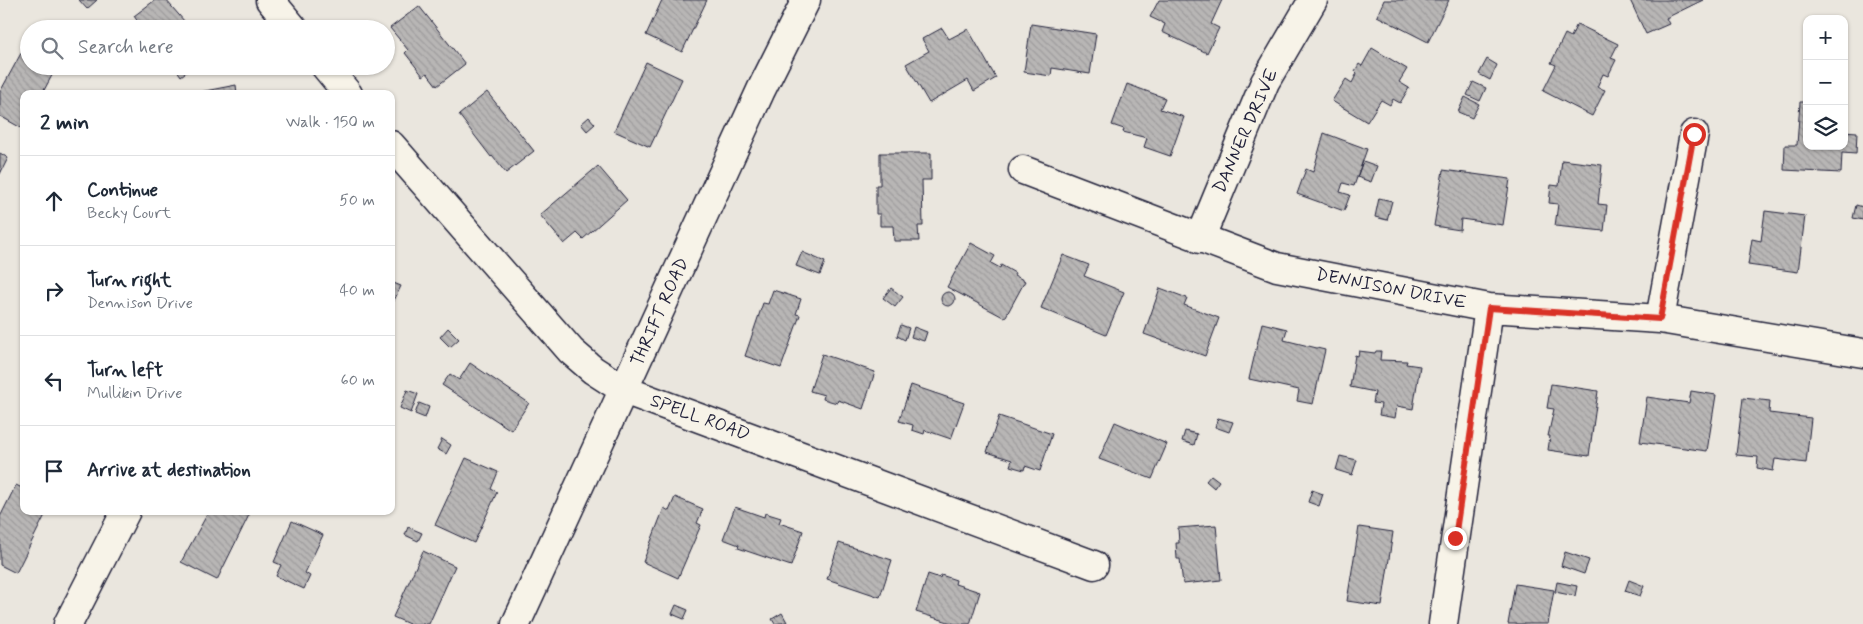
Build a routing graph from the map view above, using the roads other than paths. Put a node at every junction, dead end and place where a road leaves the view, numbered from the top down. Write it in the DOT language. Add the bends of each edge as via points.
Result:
graph roads {
  1 [pos="270,0"];
  2 [pos="806,0"];
  3 [pos="1313,0"];
  4 [pos="287,20"];
  5 [pos="332,75"];
  6 [pos="345,90"];
  7 [pos="1694,134"];
  8 [pos="395,150"];
  9 [pos="1023,170"];
  10 [pos="1200,239"];
  11 [pos="1489,308"];
  12 [pos="1660,319"];
  13 [pos="1863,352"];
  14 [pos="624,390"];
  15 [pos="124,515"];
  16 [pos="1094,565"];
  17 [pos="68,624"];
  18 [pos="516,624"];
  19 [pos="1443,624"];
  1 -- 4 [label="street"];
  2 -- 14 [label="street, THRIFT ROAD" via="761,90"];
  3 -- 10 [label="street, DANNER DRIVE" via="1265,82"];
  5 -- 6 [label="street"];
  7 -- 12 [label="street"];
  8 -- 14 [label="street, SPELL ROAD" via="571,351"];
  9 -- 10 [label="street, DENNISON DRIVE"];
  10 -- 11 [label="street, DENNISON DRIVE" via="1277,268"];
  11 -- 12 [label="street, DENNISON DRIVE"];
  11 -- 19 [label="street"];
  12 -- 13 [label="street, DENNISON DRIVE"];
  14 -- 16 [label="street, SPELL ROAD"];
  14 -- 18 [label="street, THRIFT ROAD"];
  15 -- 17 [label="street"];
}
